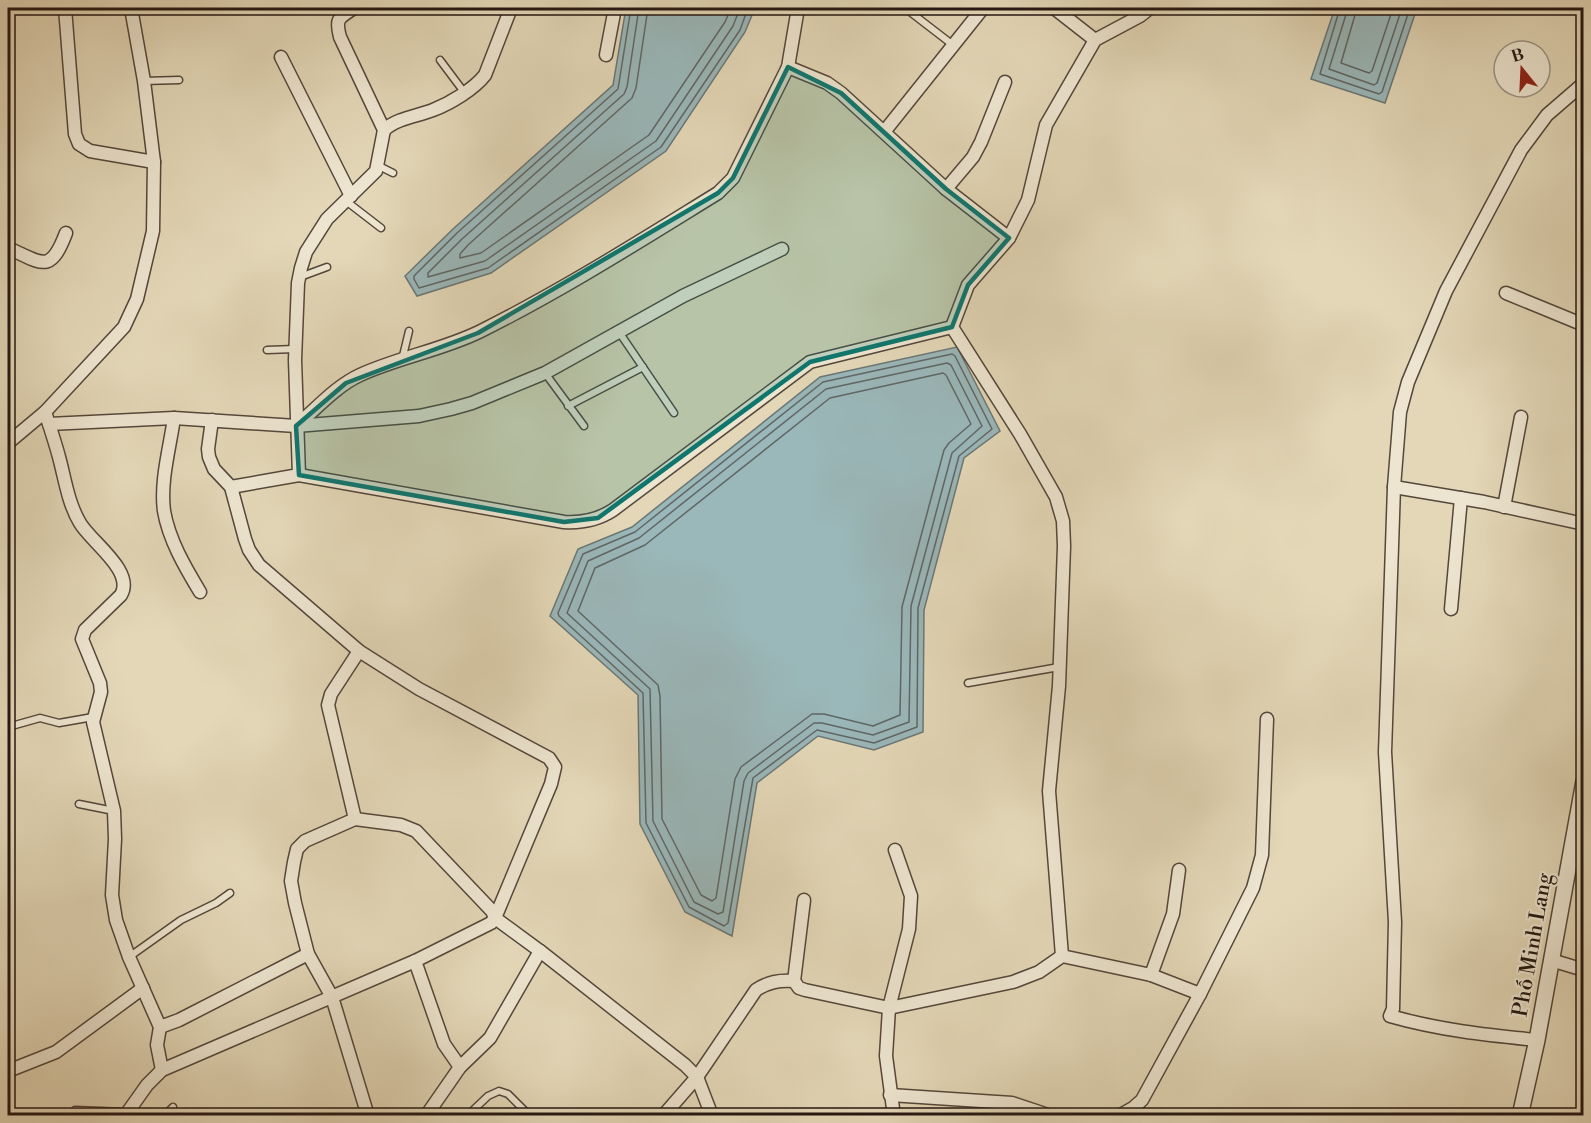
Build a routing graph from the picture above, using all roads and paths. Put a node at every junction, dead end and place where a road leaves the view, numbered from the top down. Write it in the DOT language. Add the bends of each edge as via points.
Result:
graph roads {
  1 [pos="64,8"];
  2 [pos="131,8"];
  3 [pos="354,8"];
  4 [pos="511,8"];
  5 [pos="615,8"];
  6 [pos="798,8"];
  7 [pos="905,8"];
  8 [pos="983,8"];
  9 [pos="1054,8"];
  10 [pos="1150,8"];
  11 [pos="1095,40"];
  12 [pos="953,45"];
  13 [pos="606,55"];
  14 [pos="281,57"];
  15 [pos="440,60"];
  16 [pos="788,67"];
  17 [pos="180,80"];
  18 [pos="144,81"];
  19 [pos="1005,82"];
  20 [pos="1584,83"];
  21 [pos="464,92"];
  22 [pos="384,130"];
  23 [pos="884,132"];
  24 [pos="154,162"];
  25 [pos="379,166"];
  26 [pos="393,173"];
  27 [pos="946,189"];
  28 [pos="348,198"];
  29 [pos="381,228"];
  30 [pos="66,233"];
  31 [pos="1009,237"];
  32 [pos="8,248"];
  33 [pos="782,249"];
  34 [pos="327,267"];
  35 [pos="299,277"];
  36 [pos="1506,293"];
  37 [pos="1584,325"];
  38 [pos="952,327"];
  39 [pos="409,331"];
  40 [pos="619,332"];
  41 [pos="295,349"];
  42 [pos="267,350"];
  43 [pos="402,361"];
  44 [pos="643,367"];
  45 [pos="545,373"];
  46 [pos="568,406"];
  47 [pos="674,413"];
  48 [pos="1521,417"];
  49 [pos="47,418"];
  50 [pos="174,418"];
  51 [pos="212,420"];
  52 [pos="296,426"];
  53 [pos="584,426"];
  54 [pos="8,443"];
  55 [pos="299,476"];
  56 [pos="1394,487"];
  57 [pos="231,488"];
  58 [pos="1461,498"];
  59 [pos="1504,507"];
  60 [pos="1584,524"];
  61 [pos="200,592"];
  62 [pos="1450,609"];
  63 [pos="359,651"];
  64 [pos="1060,666"];
  65 [pos="968,684"];
  66 [pos="93,717"];
  67 [pos="1267,718"];
  68 [pos="8,728"];
  69 [pos="1584,781"];
  70 [pos="79,804"];
  71 [pos="114,811"];
  72 [pos="355,819"];
  73 [pos="1580,821"];
  74 [pos="895,850"];
  75 [pos="1179,870"];
  76 [pos="230,893"];
  77 [pos="804,900"];
  78 [pos="495,918"];
  79 [pos="540,951"];
  80 [pos="308,954"];
  81 [pos="1062,956"];
  82 [pos="129,957"];
  83 [pos="1551,960"];
  84 [pos="415,961"];
  85 [pos="1584,970"];
  86 [pos="1151,975"];
  87 [pos="794,981"];
  88 [pos="143,988"];
  89 [pos="1200,994"];
  90 [pos="332,997"];
  91 [pos="889,1008"];
  92 [pos="160,1027"];
  93 [pos="1537,1040"];
  94 [pos="460,1067"];
  95 [pos="162,1070"];
  96 [pos="8,1071"];
  97 [pos="697,1077"];
  98 [pos="890,1095"];
  99 [pos="173,1107"];
  100 [pos="75,1110"];
  101 [pos="125,1114"];
  102 [pos="164,1116"];
  103 [pos="368,1116"];
  104 [pos="426,1116"];
  105 [pos="466,1116"];
  106 [pos="530,1116"];
  107 [pos="663,1116"];
  108 [pos="712,1116"];
  109 [pos="894,1116"];
  110 [pos="1050,1116"];
  111 [pos="1119,1116"];
  112 [pos="1520,1116"];
  1 -- 24 [label="street" via="79,144 90,151"];
  2 -- 18 [label="street"];
  3 -- 22 [label="street" via="339,18 337,25"];
  4 -- 21 [label="street" via="485,75"];
  5 -- 13 [label="street"];
  6 -- 16 [label="street"];
  7 -- 12 [label="lane"];
  8 -- 12 [label="street"];
  9 -- 11 [label="street"];
  10 -- 11 [label="street"];
  11 -- 31 [label="street" via="1046,125 1028,200"];
  12 -- 23 [label="street"];
  14 -- 28 [label="street"];
  15 -- 21 [label="lane"];
  16 -- 23 [label="street" via="827,82"];
  16 -- 43 [label="street" via="733,178 718,193 545,298 478,333"];
  17 -- 18 [label="lane"];
  18 -- 24 [label="street"];
  19 -- 27 [label="street" via="973,157"];
  20 -- 56 [label="street" via="1547,115 1521,150 1446,291 1408,382 1400,412"];
  21 -- 22 [label="street" via="434,110"];
  22 -- 25 [label="street"];
  23 -- 27 [label="street"];
  24 -- 49 [label="street" via="153,231 133,310 124,327"];
  25 -- 26 [label="lane"];
  25 -- 28 [label="street"];
  27 -- 31 [label="street"];
  28 -- 29 [label="lane"];
  28 -- 35 [label="street" via="327,219 306,252"];
  30 -- 32 [label="street" via="58,254 44,263"];
  31 -- 38 [label="street" via="968,285"];
  33 -- 40 [label="street" via="683,296"];
  34 -- 35 [label="lane"];
  35 -- 41 [label="street"];
  36 -- 37 [label="street"];
  38 -- 55 [label="street" via="810,362 613,510 585,521 564,522"];
  38 -- 64 [label="street" via="1056,497 1063,521 1064,546"];
  39 -- 43 [label="lane"];
  40 -- 44 [label="lane"];
  40 -- 45 [label="street"];
  41 -- 42 [label="lane"];
  41 -- 52 [label="street"];
  43 -- 52 [label="street" via="346,383"];
  44 -- 46 [label="lane"];
  44 -- 47 [label="lane"];
  45 -- 46 [label="lane"];
  45 -- 52 [label="street" via="451,409 418,416"];
  46 -- 53 [label="lane"];
  48 -- 59 [label="street"];
  49 -- 50 [label="street"];
  49 -- 54 [label="street"];
  49 -- 66 [label="street" via="76,514 124,580 121,595 85,630 82,639 100,683"];
  50 -- 51 [label="street"];
  50 -- 61 [label="street" via="163,490 164,512 182,562"];
  51 -- 52 [label="street"];
  51 -- 57 [label="street" via="209,457"];
  52 -- 55 [label="street"];
  55 -- 57 [label="street"];
  56 -- 58 [label="street"];
  56 -- 93 [label="street" via="1385,752 1395,922 1390,1016 1427,1027"];
  57 -- 63 [label="street" via="249,550 259,565"];
  58 -- 59 [label="street"];
  58 -- 62 [label="street"];
  59 -- 60 [label="street"];
  63 -- 72 [label="street" via="328,705"];
  63 -- 78 [label="street" via="419,689 549,758 555,767"];
  64 -- 65 [label="lane"];
  64 -- 81 [label="street" via="1049,791"];
  66 -- 68 [label="lane" via="59,723 40,718"];
  66 -- 71 [label="street"];
  67 -- 89 [label="street" via="1259,869"];
  69 -- 73 [label="street, Phố Minh Lang"];
  70 -- 71 [label="lane"];
  71 -- 82 [label="street" via="112,895"];
  72 -- 78 [label="street" via="416,831"];
  72 -- 80 [label="street" via="305,841 297,849 291,881"];
  73 -- 83 [label="street, Phố Minh Lang"];
  74 -- 91 [label="street" via="911,896 909,929"];
  75 -- 86 [label="street" via="1173,914"];
  76 -- 82 [label="lane" via="181,920"];
  77 -- 87 [label="street"];
  78 -- 79 [label="street"];
  78 -- 84 [label="street"];
  79 -- 94 [label="street" via="490,1038"];
  79 -- 97 [label="street"];
  80 -- 90 [label="street"];
  80 -- 92 [label="street"];
  81 -- 86 [label="street"];
  81 -- 91 [label="street" via="1039,972 1013,982"];
  82 -- 88 [label="street"];
  83 -- 85 [label="street"];
  83 -- 93 [label="street, Phố Minh Lang"];
  84 -- 90 [label="street"];
  84 -- 94 [label="street" via="444,1044"];
  86 -- 89 [label="street"];
  87 -- 91 [label="street" via="805,990"];
  87 -- 97 [label="street" via="775,981 756,990"];
  88 -- 92 [label="street"];
  88 -- 96 [label="street" via="56,1052"];
  89 -- 111 [label="street" via="1142,1100"];
  90 -- 95 [label="street"];
  90 -- 103 [label="street"];
  91 -- 98 [label="street" via="886,1056"];
  92 -- 95 [label="street" via="157,1046"];
  93 -- 112 [label="street, Phố Minh Lang"];
  94 -- 104 [label="street"];
  95 -- 101 [label="street"];
  97 -- 107 [label="street"];
  97 -- 108 [label="street"];
  98 -- 109 [label="street"];
  98 -- 110 [label="street" via="1012,1103"];
  99 -- 102 [label="lane"];
  100 -- 101 [label="lane"];
  105 -- 106 [label="lane" via="488,1096 500,1091"];
}
